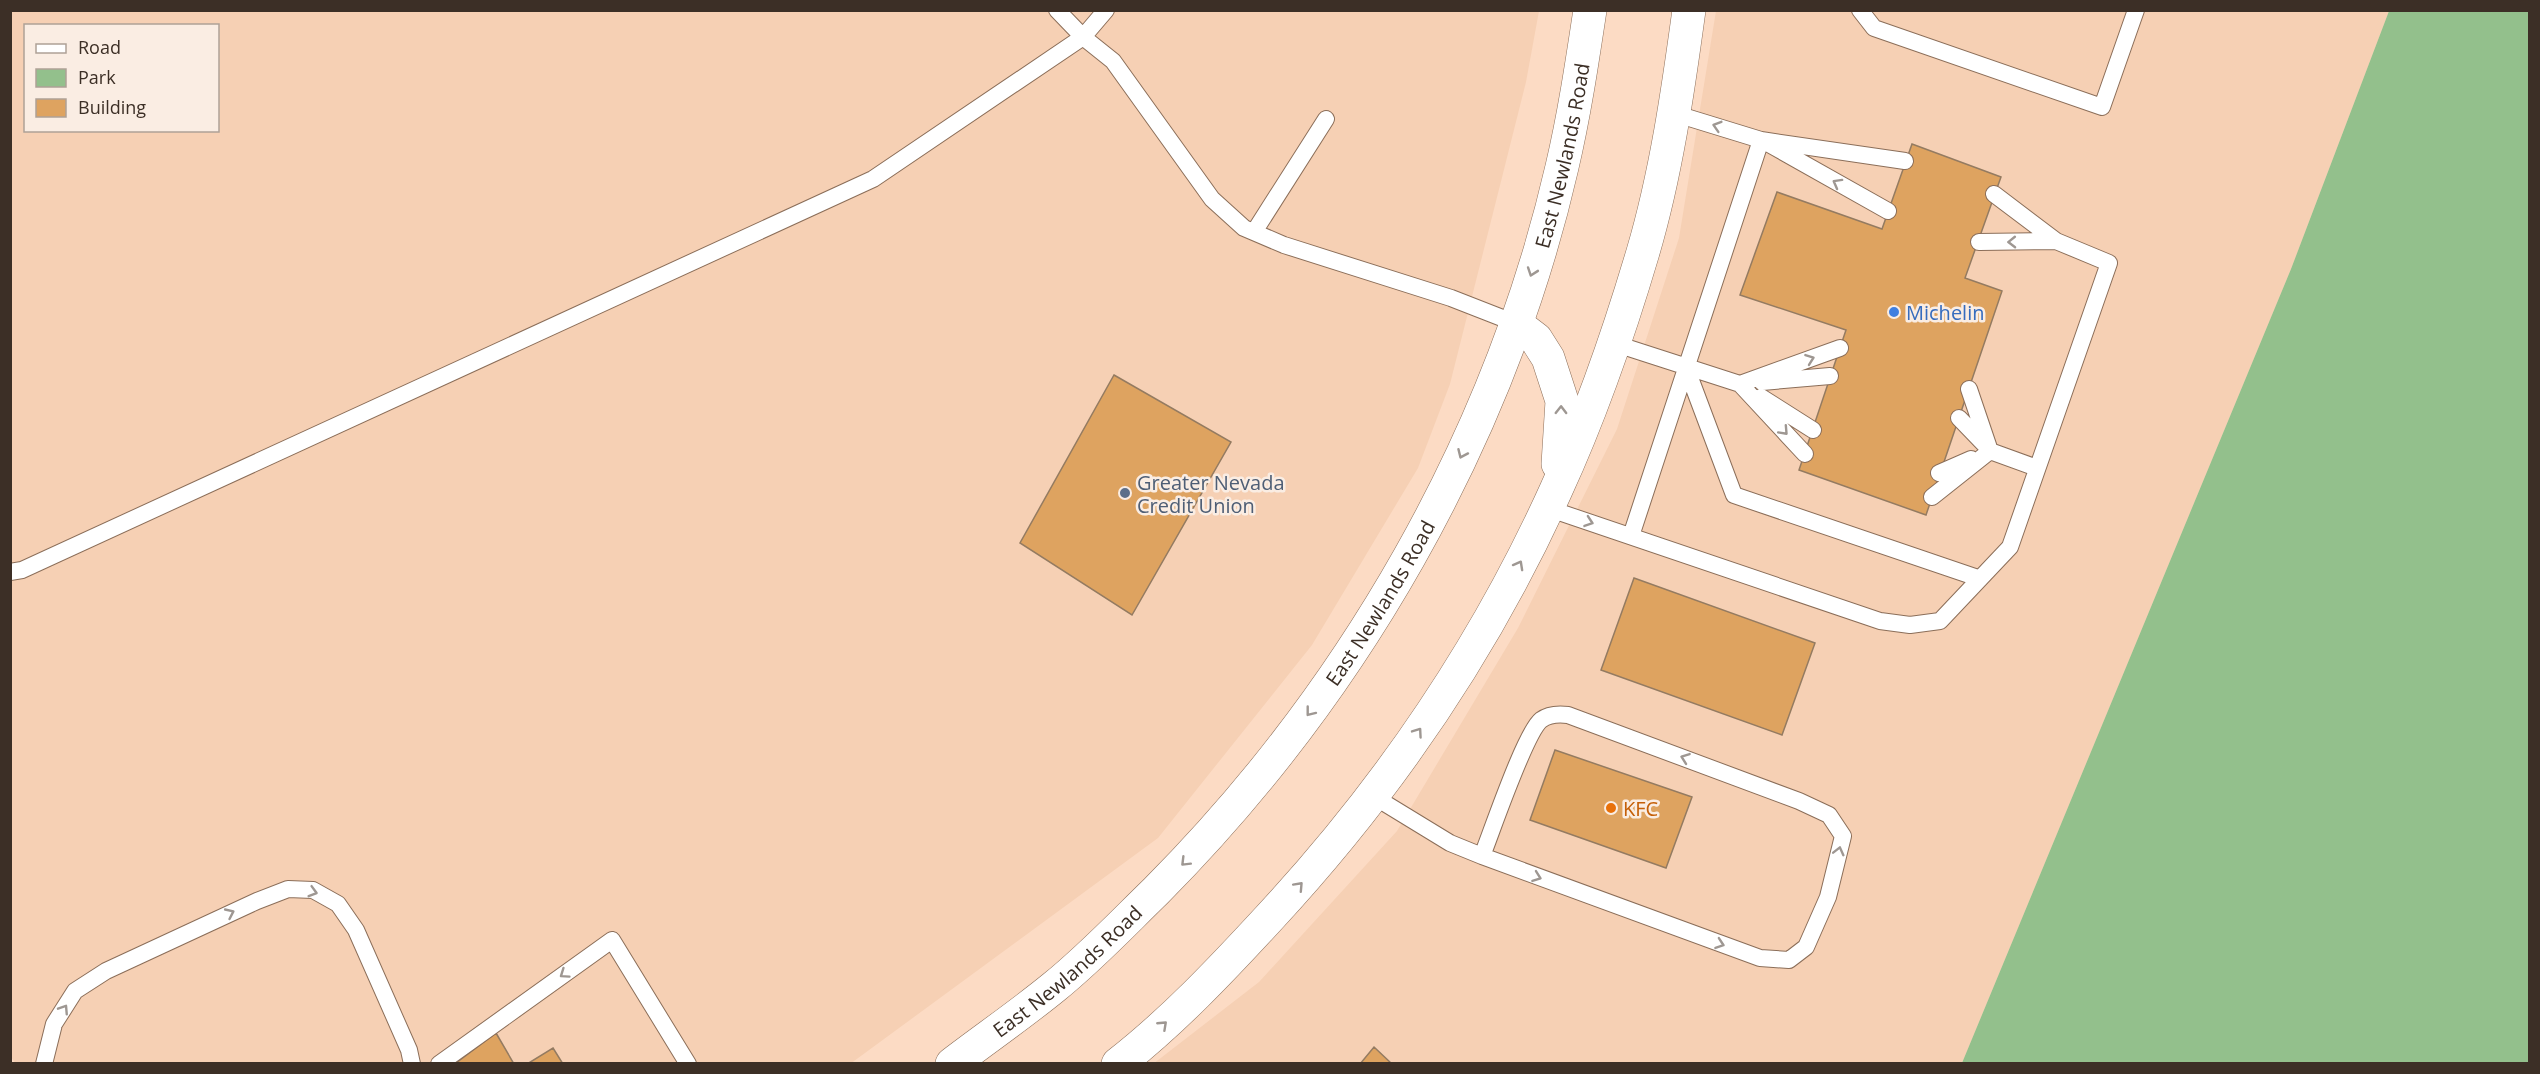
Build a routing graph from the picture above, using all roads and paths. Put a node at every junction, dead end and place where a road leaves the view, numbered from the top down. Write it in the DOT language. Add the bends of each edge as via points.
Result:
graph roads {
  1 [pos="1057,10"];
  2 [pos="1106,10"];
  3 [pos="1590,10"];
  4 [pos="1689,10"];
  5 [pos="1860,10"];
  6 [pos="2136,10"];
  7 [pos="1083,37"];
  8 [pos="1673,113"];
  9 [pos="1326,119"];
  10 [pos="1761,140"];
  11 [pos="1905,161"];
  12 [pos="1994,194"];
  13 [pos="1888,211"];
  14 [pos="1254,232"];
  15 [pos="2056,241"];
  16 [pos="1979,243"];
  17 [pos="1515,323"];
  18 [pos="1613,343"];
  19 [pos="1839,348"];
  20 [pos="1686,367"];
  21 [pos="1830,376"];
  22 [pos="1740,384"];
  23 [pos="1969,389"];
  24 [pos="1959,418"];
  25 [pos="1812,430"];
  26 [pos="1990,452"];
  27 [pos="1805,454"];
  28 [pos="2037,468"];
  29 [pos="1939,473"];
  30 [pos="1932,497"];
  31 [pos="1552,499"];
  32 [pos="1630,536"];
  33 [pos="10,572"];
  34 [pos="1978,578"];
  35 [pos="1374,796"];
  36 [pos="1482,856"];
  37 [pos="44,1064"];
  38 [pos="412,1064"];
  39 [pos="439,1064"];
  40 [pos="688,1064"];
  41 [pos="952,1064"];
  42 [pos="1118,1064"];
  1 -- 7 [label="lane"];
  2 -- 7 [label="lane"];
  3 -- 17 [label="street, East Newlands Road, one-way" via="1562,168"];
  4 -- 8 [label="street"];
  5 -- 6 [label="lane" via="1874,28 2102,107"];
  7 -- 14 [label="lane" via="1113,61 1212,199 1244,228"];
  7 -- 33 [label="lane" via="873,179 33,565"];
  10 -- 8 [label="lane, one-way"];
  8 -- 18 [label="street" via="1643,251"];
  9 -- 14 [label="lane"];
  10 -- 11 [label="lane"];
  13 -- 10 [label="lane, one-way"];
  10 -- 20 [label="lane"];
  12 -- 15 [label="lane"];
  14 -- 17 [label="lane"];
  15 -- 16 [label="lane, one-way"];
  15 -- 28 [label="lane" via="2109,263"];
  31 -- 17 [label="street, one-way" via="1562,401 1548,358 1536,339"];
  17 -- 41 [label="street, East Newlands Road, one-way" via="1489,394 1449,481 1370,625 1317,702 1260,777 1123,924 1056,986"];
  18 -- 20 [label="lane"];
  18 -- 31 [label="street"];
  22 -- 19 [label="lane, one-way"];
  20 -- 22 [label="lane"];
  20 -- 32 [label="lane"];
  20 -- 34 [label="lane" via="1734,495"];
  21 -- 22 [label="lane"];
  22 -- 25 [label="lane"];
  22 -- 27 [label="lane, one-way"];
  23 -- 26 [label="lane"];
  24 -- 26 [label="lane"];
  26 -- 28 [label="lane"];
  26 -- 29 [label="lane"];
  26 -- 30 [label="lane"];
  28 -- 34 [label="lane" via="2010,547"];
  31 -- 32 [label="lane, one-way"];
  35 -- 31 [label="street, one-way" via="1481,634"];
  32 -- 34 [label="lane" via="1880,621 1910,625 1940,621"];
  35 -- 36 [label="lane" via="1450,843"];
  42 -- 35 [label="street, one-way" via="1219,972 1306,879"];
  36 -- 36 [label="lane, one-way" via="1760,958 1789,960 1806,947 1828,897 1843,836 1828,815 1800,801 1569,714 1555,714 1542,719 1527,738"];
  37 -- 38 [label="lane, one-way" via="54,1024 75,991 105,971 288,889 314,890 338,904 356,930"];
  40 -- 39 [label="lane, one-way" via="612,940"];
}
